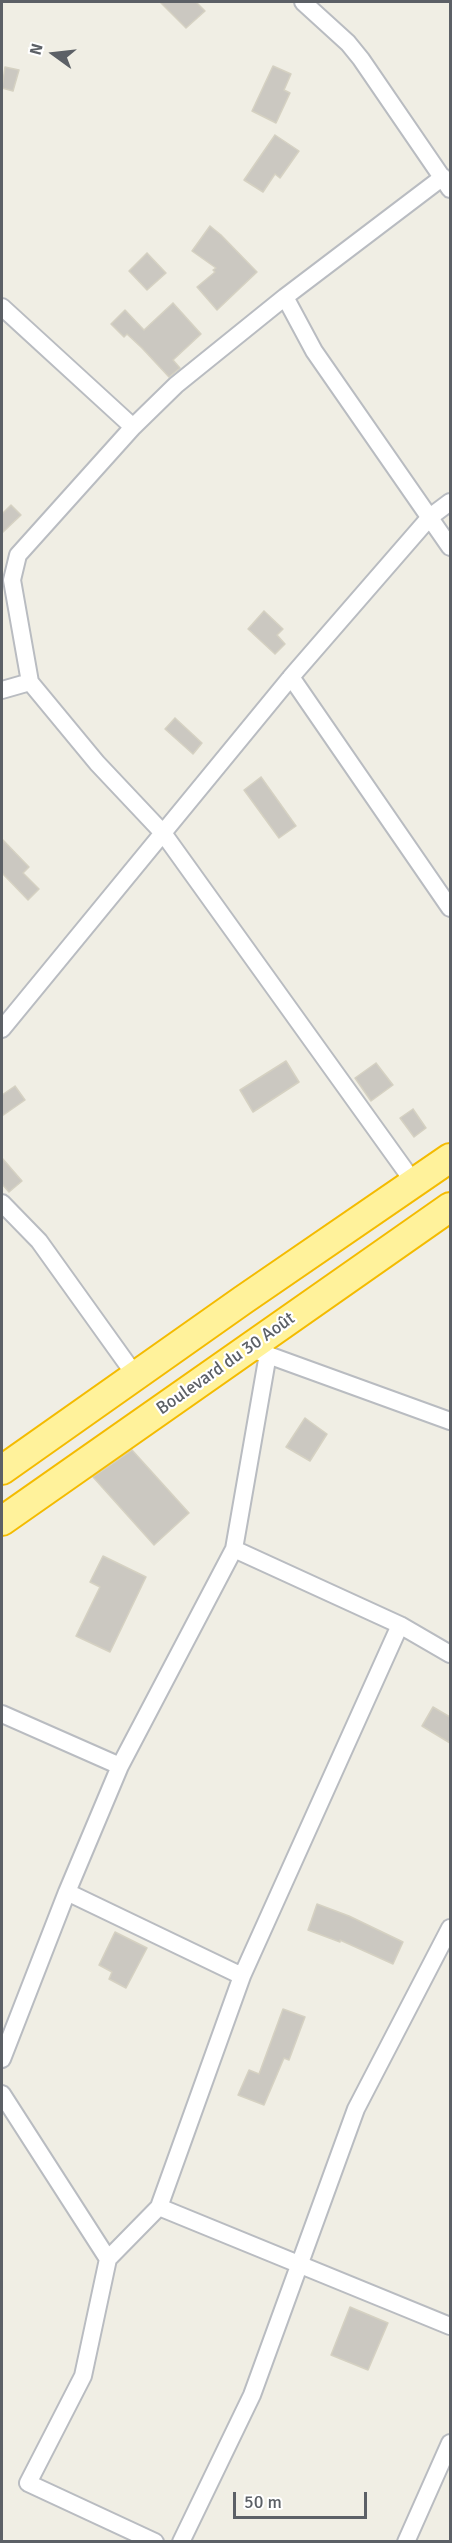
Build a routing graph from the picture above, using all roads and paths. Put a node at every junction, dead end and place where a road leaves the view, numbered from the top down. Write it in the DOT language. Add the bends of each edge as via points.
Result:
graph roads {
  1 [pos="303,2"];
  2 [pos="447,183"];
  3 [pos="285,297"];
  4 [pos="2,307"];
  5 [pos="133,427"];
  6 [pos="450,502"];
  7 [pos="430,517"];
  8 [pos="450,548"];
  9 [pos="8,597"];
  10 [pos="291,677"];
  11 [pos="30,682"];
  12 [pos="2,690"];
  13 [pos="162,833"];
  14 [pos="450,908"];
  15 [pos="2,1029"];
  16 [pos="450,1158"];
  17 [pos="415,1184"];
  18 [pos="2,1203"];
  19 [pos="450,1207"];
  20 [pos="258,1352"];
  21 [pos="135,1375"];
  22 [pos="450,1421"];
  23 [pos="2,1470"];
  24 [pos="2,1521"];
  25 [pos="234,1549"];
  26 [pos="400,1625"];
  27 [pos="450,1654"];
  28 [pos="2,1714"];
  29 [pos="120,1766"];
  30 [pos="67,1892"];
  31 [pos="450,1929"];
  32 [pos="242,1976"];
  33 [pos="2,2059"];
  34 [pos="2,2094"];
  35 [pos="159,2206"];
  36 [pos="108,2259"];
  37 [pos="300,2265"];
  38 [pos="450,2326"];
  39 [pos="450,2443"];
  40 [pos="155,2541"];
  41 [pos="181,2541"];
  42 [pos="406,2541"];
  1 -- 2 [label="street" via="361,59"];
  2 -- 3 [label="street"];
  3 -- 5 [label="street" via="176,385"];
  3 -- 7 [label="street" via="314,351"];
  4 -- 5 [label="street"];
  5 -- 9 [label="street" via="18,555"];
  6 -- 7 [label="street"];
  7 -- 8 [label="street"];
  7 -- 10 [label="street"];
  9 -- 11 [label="street"];
  10 -- 13 [label="street"];
  10 -- 14 [label="street"];
  11 -- 12 [label="street"];
  11 -- 13 [label="street"];
  13 -- 15 [label="street"];
  13 -- 17 [label="street"];
  16 -- 17 [label="highway"];
  17 -- 21 [label="highway"];
  18 -- 21 [label="street" via="39,1241"];
  19 -- 20 [label="highway, Boulevard du 30 Août"];
  20 -- 22 [label="street"];
  20 -- 24 [label="highway, Boulevard du 30 Août"];
  20 -- 25 [label="street"];
  21 -- 23 [label="highway"];
  25 -- 26 [label="street"];
  25 -- 29 [label="street"];
  26 -- 27 [label="street"];
  26 -- 32 [label="street"];
  28 -- 29 [label="street"];
  29 -- 30 [label="street"];
  30 -- 32 [label="street"];
  30 -- 33 [label="street"];
  31 -- 37 [label="street" via="356,2109"];
  32 -- 35 [label="street"];
  34 -- 36 [label="street"];
  35 -- 36 [label="street"];
  35 -- 37 [label="street"];
  36 -- 40 [label="street" via="83,2376 28,2483"];
  37 -- 38 [label="street"];
  37 -- 41 [label="street" via="252,2395"];
  39 -- 42 [label="street"];
}
